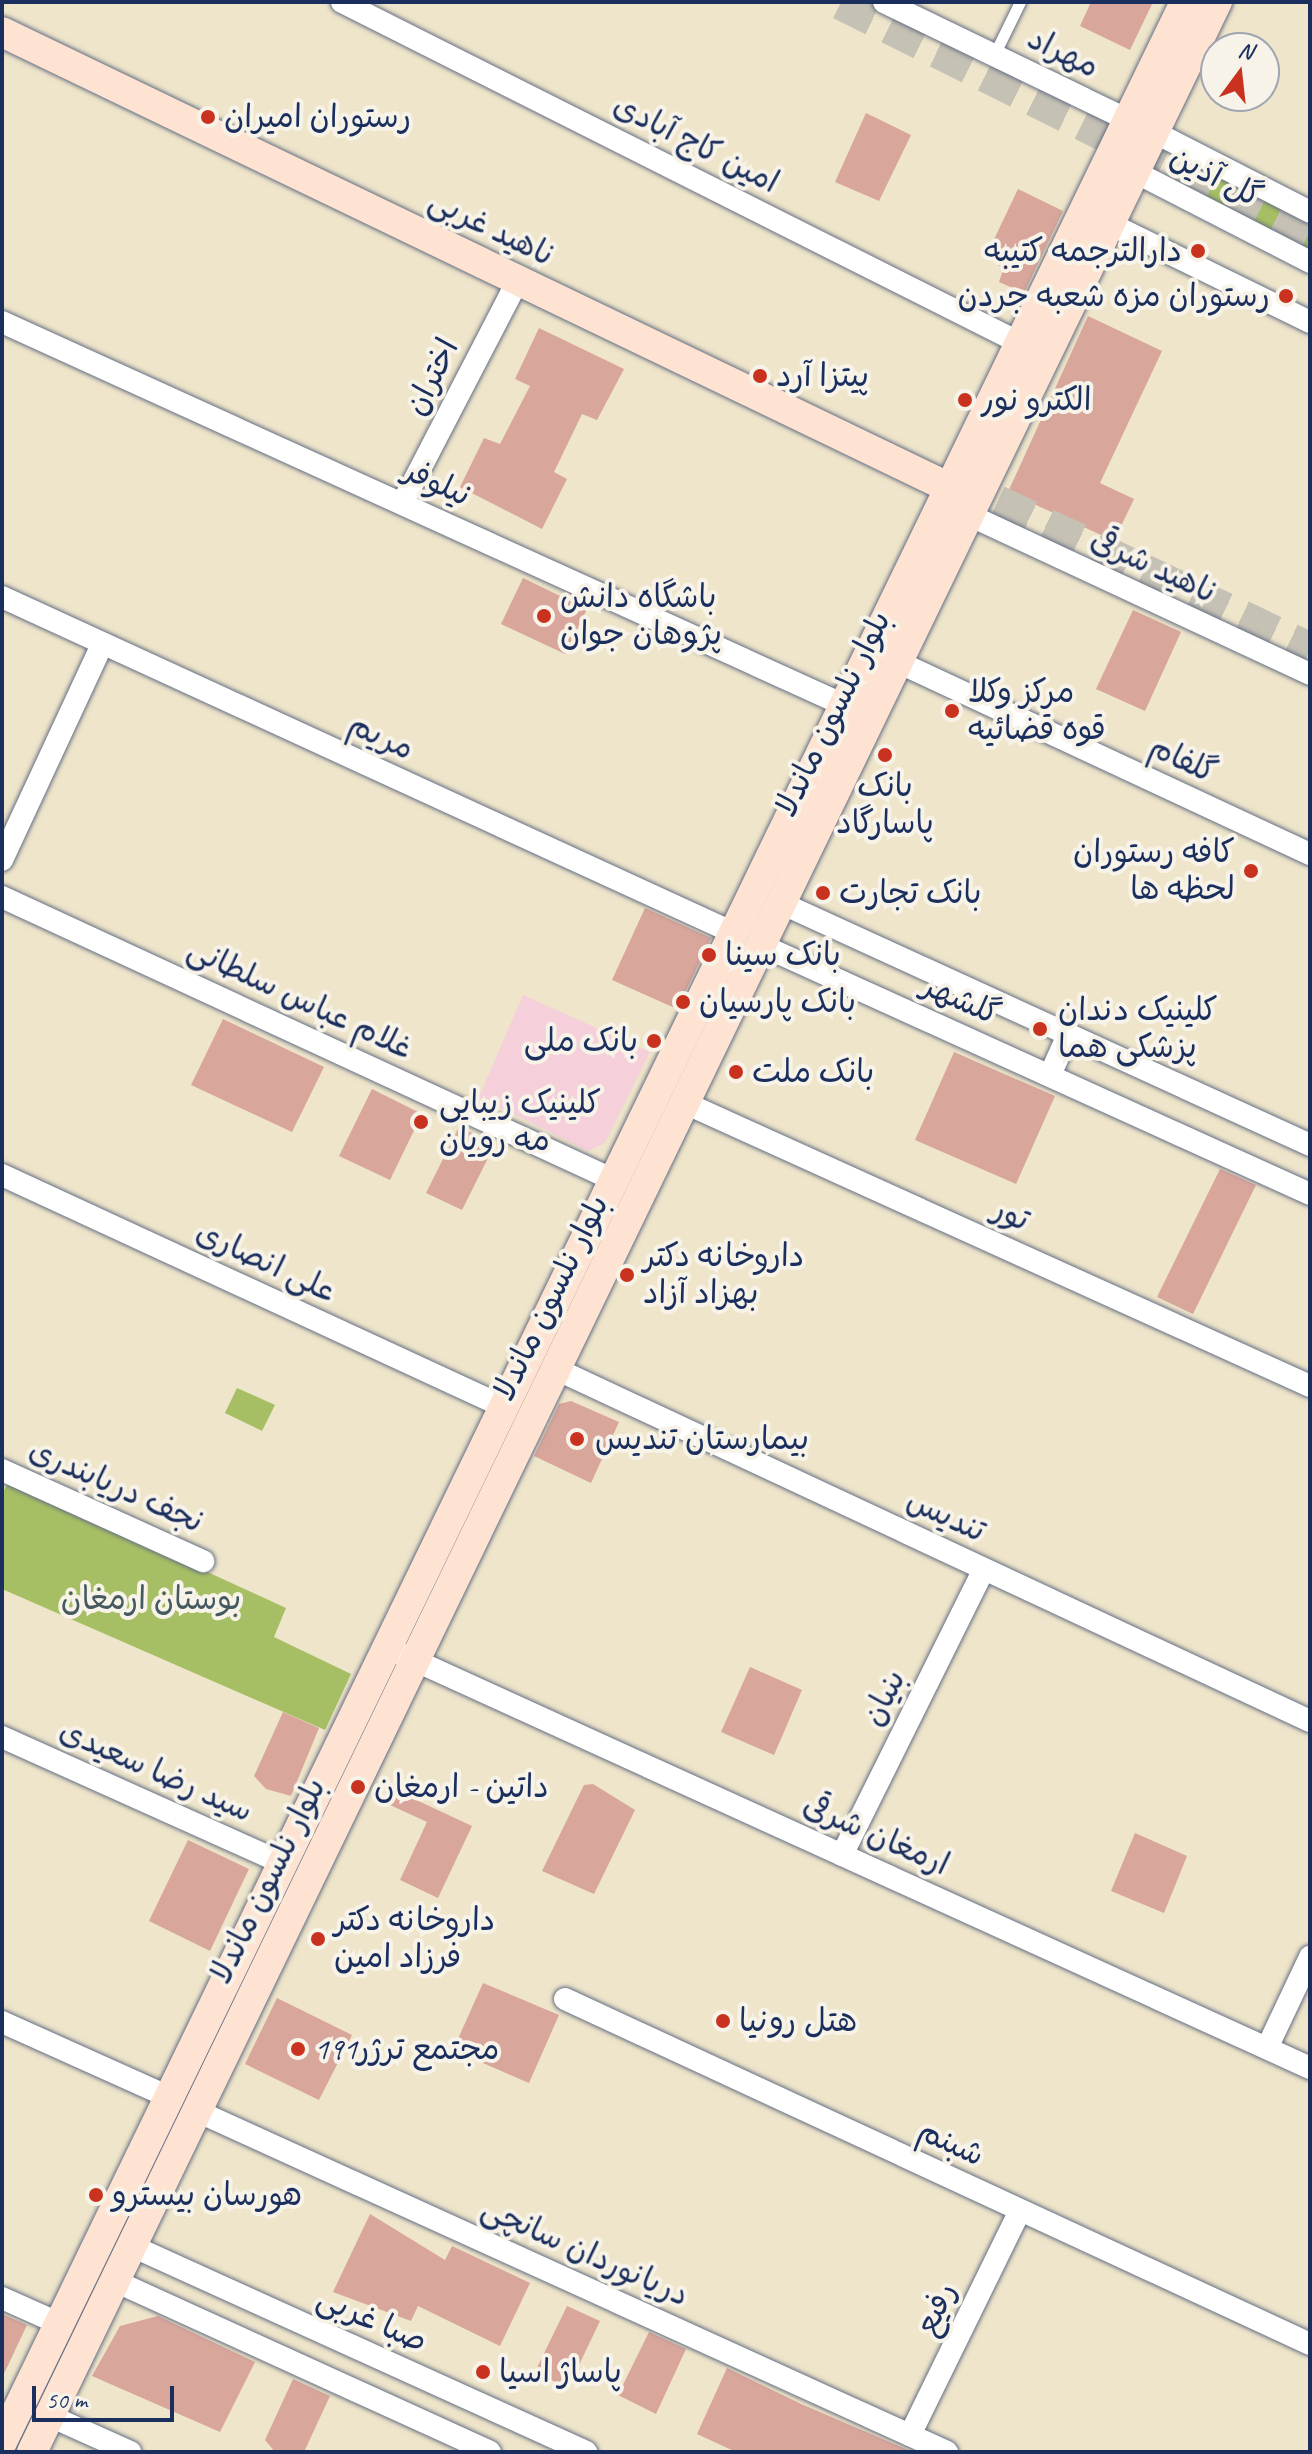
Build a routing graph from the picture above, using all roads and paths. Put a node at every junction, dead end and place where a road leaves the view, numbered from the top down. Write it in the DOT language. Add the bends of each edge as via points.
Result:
graph roads {
  1 [pos="342,2"];
  2 [pos="884,2"];
  3 [pos="1020,2"];
  4 [pos="1185,2"];
  5 [pos="1217,2"];
  6 [pos="2,32"];
  7 [pos="994,55"];
  8 [pos="1141,126"];
  9 [pos="1135,172"];
  10 [pos="1310,212"];
  11 [pos="1110,224"];
  12 [pos="1310,262"];
  13 [pos="517,282"];
  14 [pos="2,322"];
  15 [pos="1310,322"];
  16 [pos="1020,343"];
  17 [pos="950,488"];
  18 [pos="403,502"];
  19 [pos="969,515"];
  20 [pos="2,597"];
  21 [pos="102,645"];
  22 [pos="898,662"];
  23 [pos="1310,674"];
  24 [pos="844,705"];
  25 [pos="1310,854"];
  26 [pos="2,860"];
  27 [pos="2,897"];
  28 [pos="781,903"];
  29 [pos="747,939"];
  30 [pos="1068,1035"];
  31 [pos="1050,1075"];
  32 [pos="685,1103"];
  33 [pos="1310,1145"];
  34 [pos="2,1175"];
  35 [pos="614,1180"];
  36 [pos="1310,1194"];
  37 [pos="556,1369"];
  38 [pos="1310,1386"];
  39 [pos="504,1407"];
  40 [pos="2,1470"];
  41 [pos="203,1561"];
  42 [pos="984,1569"];
  43 [pos="387,1648"];
  44 [pos="415,1661"];
  45 [pos="1310,1721"];
  46 [pos="2,1737"];
  47 [pos="842,1855"];
  48 [pos="283,1863"];
  49 [pos="1310,1957"];
  50 [pos="565,1999"];
  51 [pos="2,2022"];
  52 [pos="1267,2048"];
  53 [pos="1310,2068"];
  54 [pos="169,2097"];
  55 [pos="197,2111"];
  56 [pos="1020,2210"];
  57 [pos="132,2246"];
  58 [pos="115,2281"];
  59 [pos="2,2298"];
  60 [pos="60,2324"];
  61 [pos="1310,2344"];
  62 [pos="403,2369"];
  63 [pos="387,2405"];
  64 [pos="50,2416"];
  65 [pos="910,2435"];
  66 [pos="2,2442"];
  67 [pos="32,2452"];
  68 [pos="130,2452"];
  69 [pos="490,2452"];
  70 [pos="586,2452"];
  71 [pos="947,2452"];
  1 -- 16 [label="street, امین کاج آبادی"];
  2 -- 7 [label="street, مهراد"];
  3 -- 7 [label="lane"];
  4 -- 8 [label="main road, بلوار نلسون ماندلا"];
  5 -- 8 [label="main road, بلوار نلسون ماندلا"];
  6 -- 13 [label="main road, ناهید غربی"];
  7 -- 8 [label="street, مهراد"];
  8 -- 9 [label="main road, بلوار نلسون ماندلا"];
  8 -- 10 [label="street, گل آذین"];
  8 -- 16 [label="main road, بلوار نلسون ماندلا"];
  9 -- 11 [label="main road, بلوار نلسون ماندلا"];
  9 -- 12 [label="street, گل آذین"];
  11 -- 15 [label="street"];
  11 -- 19 [label="main road, بلوار نلسون ماندلا"];
  13 -- 17 [label="main road, ناهید غربی"];
  13 -- 18 [label="street, اختران"];
  14 -- 18 [label="street, نیلوفر"];
  16 -- 17 [label="main road, بلوار نلسون ماندلا"];
  17 -- 24 [label="main road, بلوار نلسون ماندلا"];
  18 -- 24 [label="street, نیلوفر"];
  19 -- 22 [label="main road, بلوار نلسون ماندلا"];
  19 -- 23 [label="street, ناهید شرقی"];
  20 -- 21 [label="street, مریم"];
  21 -- 26 [label="street"];
  21 -- 29 [label="street, مریم"];
  22 -- 25 [label="street, گلفام"];
  22 -- 28 [label="main road, بلوار نلسون ماندلا"];
  24 -- 29 [label="main road, بلوار نلسون ماندلا"];
  27 -- 35 [label="street, غلام عباس سلطانی"];
  28 -- 29 [label="main road, بلوار نلسون ماندلا"];
  28 -- 30 [label="street, گلشهر"];
  29 -- 31 [label="street, گلشهر"];
  29 -- 32 [label="main road, بلوار نلسون ماندلا"];
  29 -- 35 [label="main road, بلوار نلسون ماندلا"];
  30 -- 31 [label="street"];
  30 -- 33 [label="street, گلشهر"];
  31 -- 36 [label="street, گلشهر"];
  32 -- 37 [label="main road, بلوار نلسون ماندلا"];
  32 -- 38 [label="street, تور"];
  34 -- 39 [label="street, علی انصاری"];
  35 -- 39 [label="main road, بلوار نلسون ماندلا"];
  37 -- 42 [label="street, تندیس"];
  37 -- 44 [label="main road, بلوار نلسون ماندلا"];
  39 -- 43 [label="main road, بلوار نلسون ماندلا"];
  40 -- 41 [label="street, نجف دریابندری"];
  42 -- 45 [label="street, تندیس"];
  42 -- 47 [label="street, بنیان"];
  43 -- 44 [label="street, ارمغان شرقی"];
  43 -- 48 [label="main road, بلوار نلسون ماندلا"];
  44 -- 47 [label="street, ارمغان شرقی"];
  44 -- 55 [label="main road, بلوار نلسون ماندلا"];
  46 -- 48 [label="street, سید رضا سعیدی"];
  47 -- 52 [label="street, ارمغان شرقی"];
  48 -- 54 [label="main road, بلوار نلسون ماندلا"];
  49 -- 52 [label="street"];
  50 -- 56 [label="street, شبنم"];
  51 -- 54 [label="street"];
  52 -- 53 [label="street, ارمغان شرقی"];
  54 -- 60 [label="main road, بلوار نلسون ماندلا"];
  55 -- 57 [label="main road, بلوار نلسون ماندلا"];
  55 -- 65 [label="street, دریانوردان سانچی"];
  56 -- 61 [label="street, شبنم"];
  56 -- 65 [label="street, رفیع"];
  57 -- 58 [label="main road, بلوار نلسون ماندلا"];
  57 -- 62 [label="street, صبا غربی"];
  58 -- 63 [label="street"];
  58 -- 64 [label="main road, بلوار نلسون ماندلا"];
  59 -- 60 [label="street"];
  60 -- 66 [label="main road, بلوار نلسون ماندلا"];
  62 -- 63 [label="street"];
  62 -- 70 [label="street, صبا غربی"];
  63 -- 69 [label="street"];
  64 -- 67 [label="main road, بلوار نلسون ماندلا"];
  64 -- 68 [label="street"];
  65 -- 71 [label="street, دریانوردان سانچی"];
}
